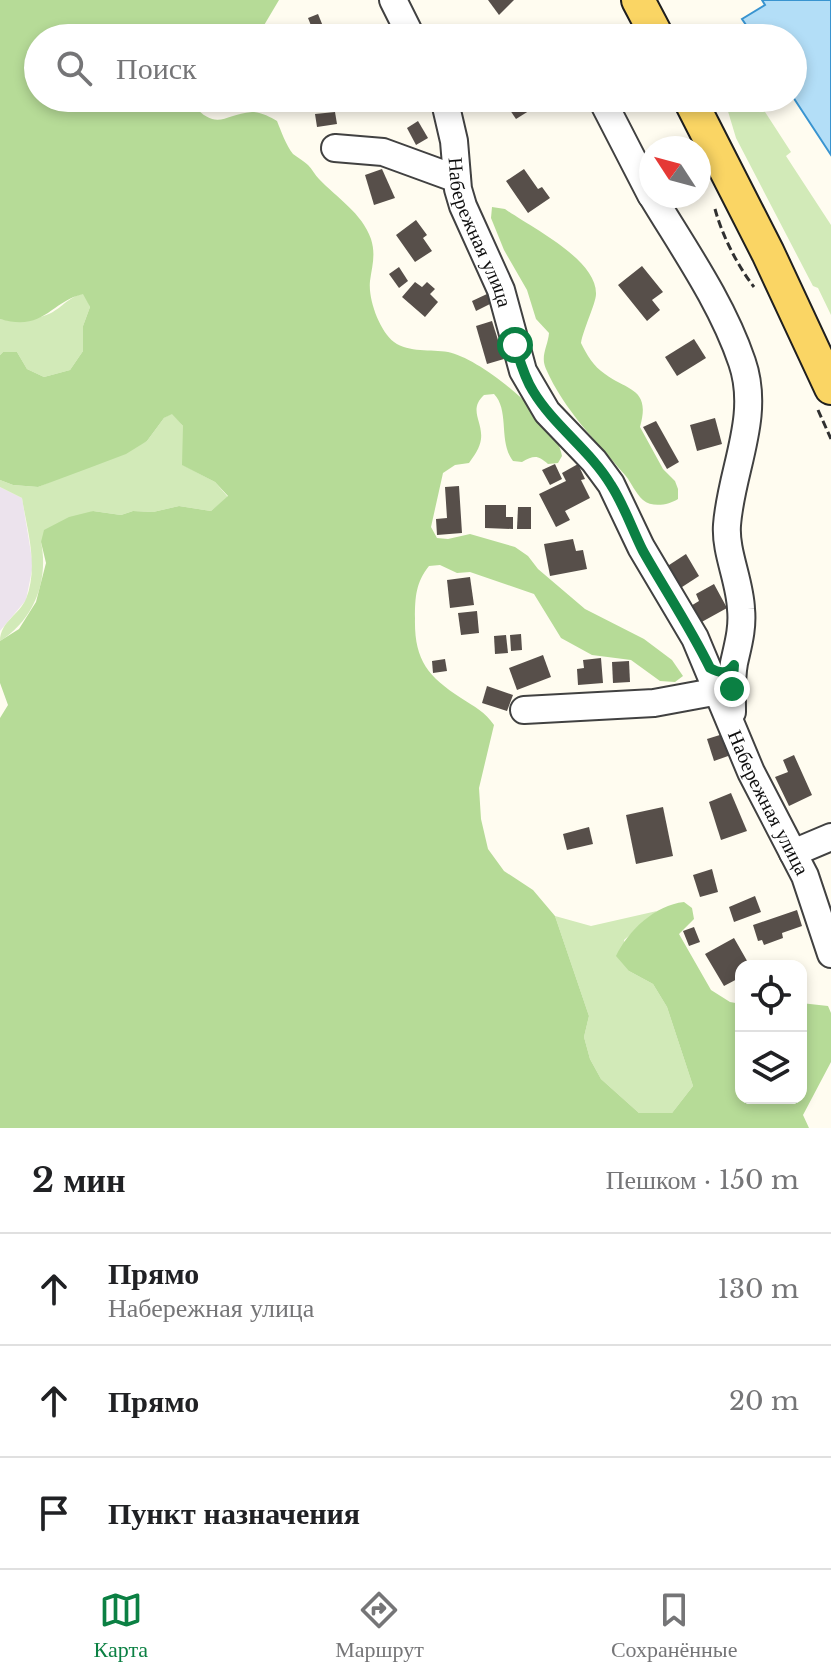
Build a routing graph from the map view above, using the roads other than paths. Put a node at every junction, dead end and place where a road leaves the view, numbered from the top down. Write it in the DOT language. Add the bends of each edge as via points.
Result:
graph roads {
  1 [pos="393,0"];
  2 [pos="638,0"];
  3 [pos="405,24"];
  4 [pos="651,24"];
  5 [pos="447,112"];
  6 [pos="608,112"];
  7 [pos="696,112"];
  8 [pos="335,148"];
  9 [pos="639,172"];
  10 [pos="457,179"];
  11 [pos="659,208"];
  12 [pos="831,388"];
  13 [pos="721,675"];
  14 [pos="524,710"];
  15 [pos="831,837"];
  16 [pos="793,853"];
  17 [pos="831,954"];
  1 -- 3 [label="street"];
  2 -- 4 [label="main road"];
  5 -- 10 [label="street, Набережная улица"];
  6 -- 9 [label="street"];
  7 -- 12 [label="main road"];
  8 -- 10 [label="street" via="383,152"];
  10 -- 13 [label="street, Набережная улица" via="463,206 501,290 532,390 611,484 641,547"];
  11 -- 13 [label="street" via="711,294 747,385 746,431 727,528 742,627"];
  13 -- 14 [label="street" via="654,703"];
  13 -- 16 [label="street, Набережная улица" via="751,772"];
  15 -- 16 [label="street"];
  16 -- 17 [label="street, Набережная улица"];
}
